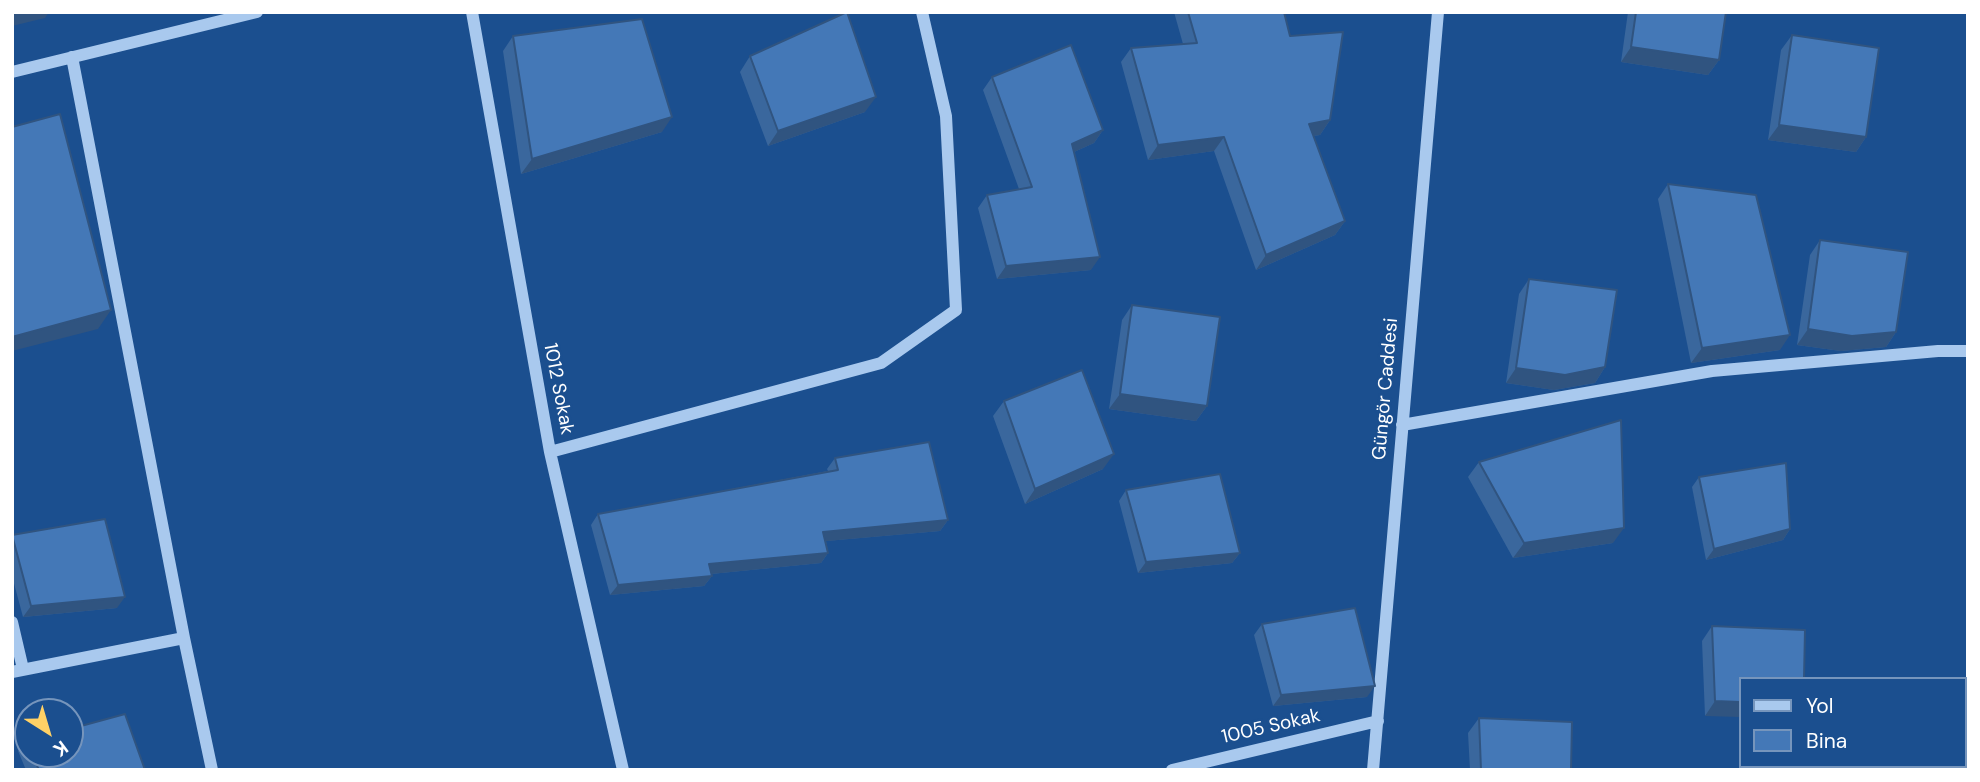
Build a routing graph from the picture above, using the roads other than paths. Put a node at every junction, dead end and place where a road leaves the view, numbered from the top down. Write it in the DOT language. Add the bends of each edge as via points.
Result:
graph roads {
  1 [pos="257,12"];
  2 [pos="472,12"];
  3 [pos="922,12"];
  4 [pos="1438,12"];
  5 [pos="72,57"];
  6 [pos="12,72"];
  7 [pos="1968,351"];
  8 [pos="1402,425"];
  9 [pos="550,452"];
  10 [pos="12,622"];
  11 [pos="184,638"];
  12 [pos="18,670"];
  13 [pos="1378,721"];
  14 [pos="212,770"];
  15 [pos="623,770"];
  16 [pos="1172,770"];
  17 [pos="1373,770"];
  1 -- 5 [label="street"];
  2 -- 9 [label="street, 1012 Sokak"];
  3 -- 9 [label="street" via="946,116 956,310 881,363"];
  4 -- 8 [label="street, Güngör Caddesi"];
  5 -- 6 [label="street"];
  5 -- 11 [label="street"];
  7 -- 8 [label="street" via="1712,371"];
  8 -- 13 [label="street, Güngör Caddesi"];
  9 -- 15 [label="street, 1012 Sokak"];
  10 -- 12 [label="street"];
  11 -- 12 [label="street"];
  11 -- 14 [label="street"];
  13 -- 16 [label="street, 1005 Sokak"];
  13 -- 17 [label="street, Güngör Caddesi"];
}
